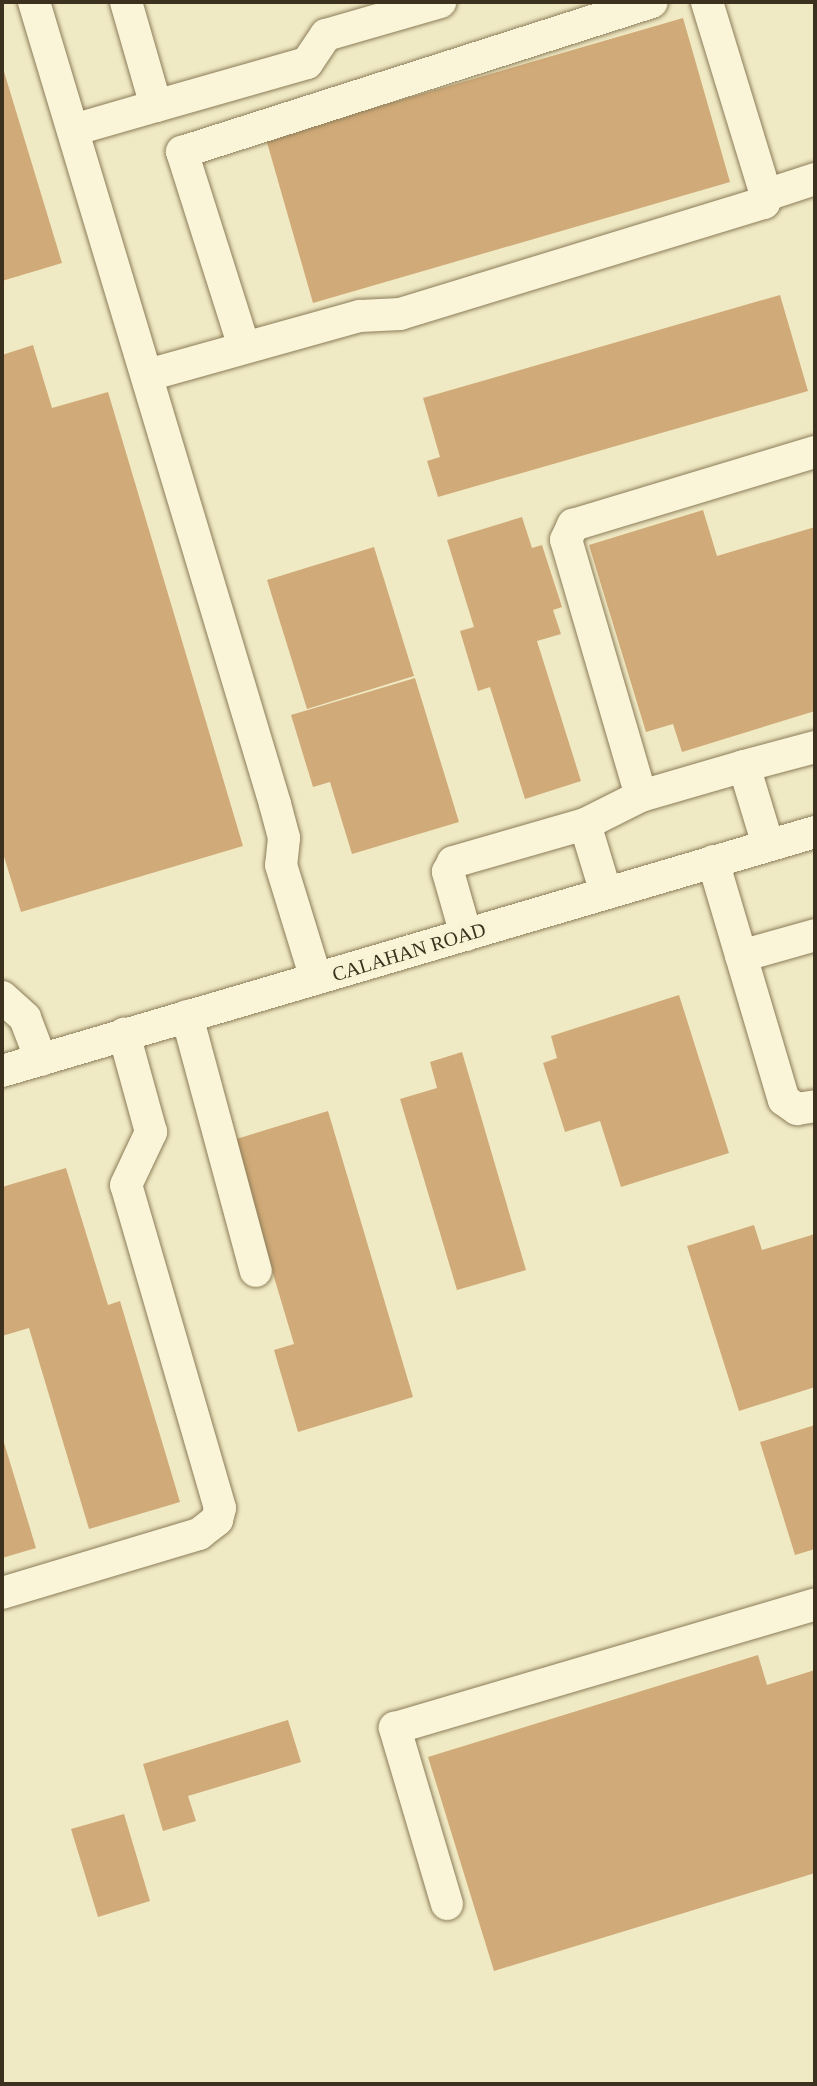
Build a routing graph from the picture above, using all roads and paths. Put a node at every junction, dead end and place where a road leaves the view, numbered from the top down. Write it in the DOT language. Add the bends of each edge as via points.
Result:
graph roads {
  1 [pos="34,2"];
  2 [pos="126,2"];
  3 [pos="440,2"];
  4 [pos="652,2"];
  5 [pos="711,3"];
  6 [pos="615,7"];
  7 [pos="156,106"];
  8 [pos="73,130"];
  9 [pos="815,179"];
  10 [pos="766,195"];
  11 [pos="244,347"];
  12 [pos="148,375"];
  13 [pos="815,452"];
  14 [pos="815,747"];
  15 [pos="744,766"];
  16 [pos="641,796"];
  17 [pos="585,824"];
  18 [pos="815,832"];
  19 [pos="768,845"];
  20 [pos="713,861"];
  21 [pos="606,893"];
  22 [pos="466,935"];
  23 [pos="815,935"];
  24 [pos="741,956"];
  25 [pos="316,979"];
  26 [pos="2,997"];
  27 [pos="187,1016"];
  28 [pos="124,1034"];
  29 [pos="41,1060"];
  30 [pos="2,1071"];
  31 [pos="815,1106"];
  32 [pos="256,1271"];
  33 [pos="2,1593"];
  34 [pos="815,1604"];
  35 [pos="447,1904"];
  1 -- 8 [label="street"];
  2 -- 7 [label="street"];
  3 -- 7 [label="street" via="326,35 307,63"];
  4 -- 6 [label="street"];
  5 -- 10 [label="street"];
  6 -- 11 [label="street" via="182,152"];
  7 -- 8 [label="street"];
  8 -- 12 [label="street"];
  9 -- 10 [label="street"];
  10 -- 11 [label="street" via="754,208 400,314 360,316"];
  11 -- 12 [label="street"];
  12 -- 25 [label="street" via="275,804 284,838 281,865"];
  13 -- 16 [label="street" via="573,525 566,540"];
  14 -- 15 [label="street"];
  15 -- 16 [label="street"];
  15 -- 19 [label="street"];
  16 -- 17 [label="street"];
  17 -- 21 [label="street"];
  17 -- 22 [label="street" via="453,862 448,872"];
  18 -- 19 [label="street, CALAHAN ROAD"];
  19 -- 20 [label="street, CALAHAN ROAD"];
  20 -- 21 [label="street, CALAHAN ROAD"];
  20 -- 24 [label="street"];
  21 -- 22 [label="street, CALAHAN ROAD"];
  22 -- 25 [label="street, CALAHAN ROAD"];
  23 -- 24 [label="street"];
  24 -- 31 [label="street" via="784,1100 797,1109"];
  25 -- 27 [label="street, CALAHAN ROAD"];
  26 -- 29 [label="street" via="25,1018"];
  27 -- 28 [label="street, CALAHAN ROAD"];
  27 -- 32 [label="street"];
  28 -- 29 [label="street, CALAHAN ROAD"];
  28 -- 33 [label="street" via="151,1132 126,1185 220,1508 217,1520 199,1534"];
  29 -- 30 [label="street, CALAHAN ROAD"];
  34 -- 35 [label="street" via="395,1728"];
}
